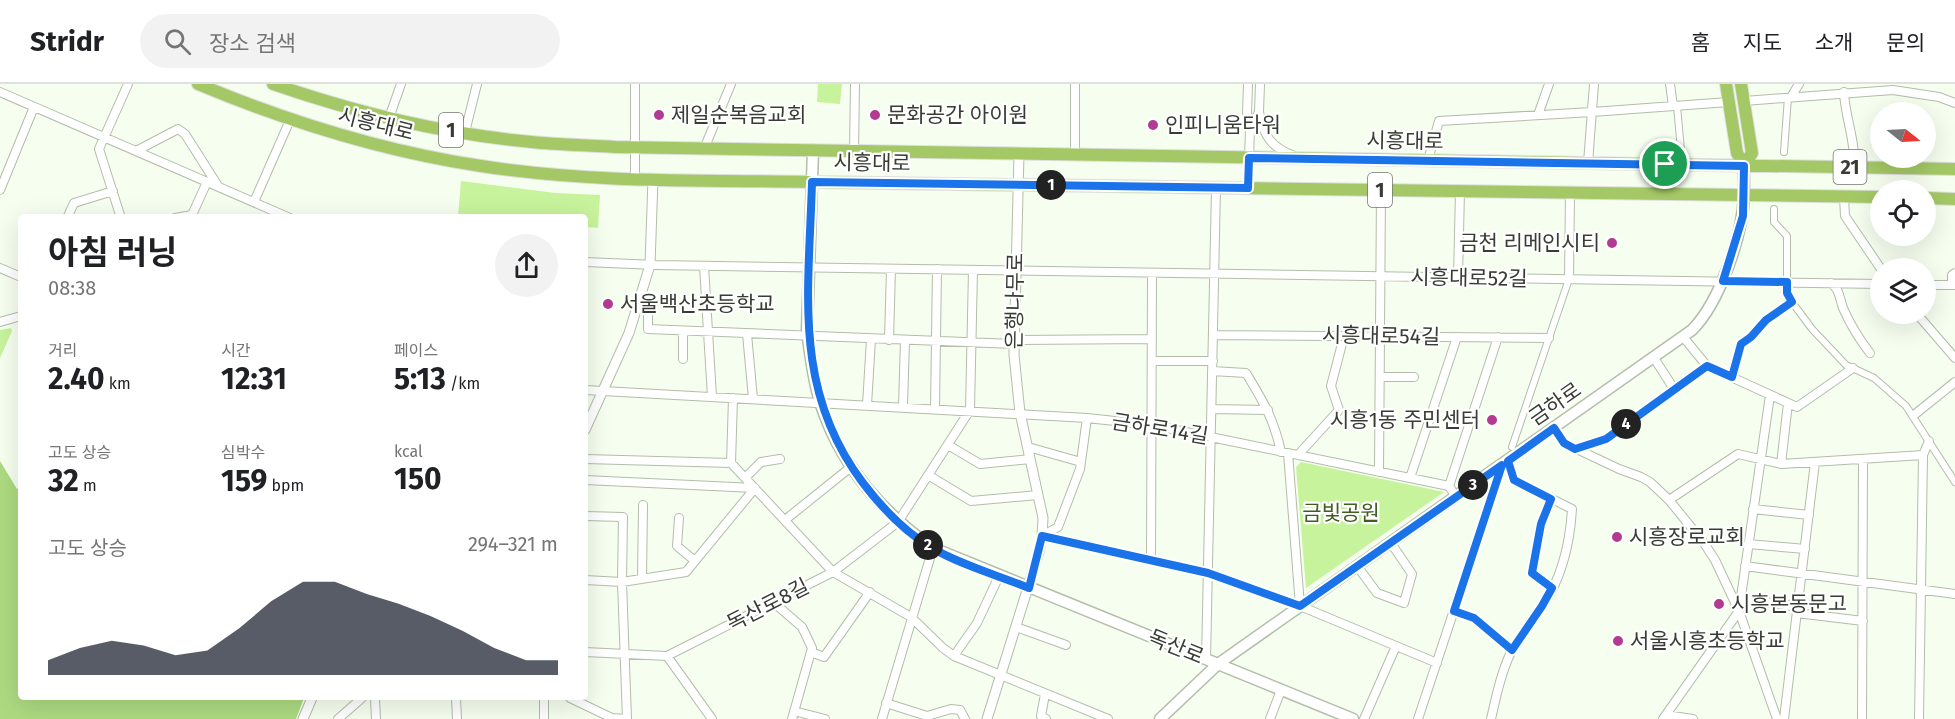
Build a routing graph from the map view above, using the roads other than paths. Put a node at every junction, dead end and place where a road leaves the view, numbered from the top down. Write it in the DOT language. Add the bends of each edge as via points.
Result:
graph roads {
  1 [pos="128,84"];
  2 [pos="198,84"];
  3 [pos="273,84"];
  4 [pos="401,84"];
  5 [pos="477,84"];
  6 [pos="635,84"];
  7 [pos="731,84"];
  8 [pos="855,84"];
  9 [pos="1075,84"];
  10 [pos="1248,84"];
  11 [pos="1260,84"];
  12 [pos="1549,84"];
  13 [pos="1594,84"];
  14 [pos="1670,84"];
  15 [pos="1726,84"];
  16 [pos="1741,84"];
  17 [pos="1799,84"];
  18 [pos="0,92"];
  19 [pos="1844,92"];
  20 [pos="1789,97"];
  21 [pos="1744,101"];
  22 [pos="1729,102"];
  23 [pos="1955,103"];
  24 [pos="1675,106"];
  25 [pos="34,107"];
  26 [pos="1259,112"];
  27 [pos="1592,112"];
  28 [pos="1538,115"];
  29 [pos="389,118"];
  30 [pos="290,120"];
  31 [pos="1250,129"];
  32 [pos="465,132"];
  33 [pos="104,137"];
  34 [pos="635,147"];
  35 [pos="704,149"];
  36 [pos="813,150"];
  37 [pos="1681,150"];
  38 [pos="136,151"];
  39 [pos="854,151"];
  40 [pos="1784,152"];
  41 [pos="1019,154"];
  42 [pos="1075,154"];
  43 [pos="1249,158"];
  44 [pos="1301,159"];
  45 [pos="1428,160"];
  46 [pos="1588,163"];
  47 [pos="1744,166"];
  48 [pos="1854,167"];
  49 [pos="1955,169"];
  50 [pos="635,178"];
  51 [pos="653,179"];
  52 [pos="207,182"];
  53 [pos="812,182"];
  54 [pos="1018,185"];
  55 [pos="219,187"];
  56 [pos="1216,188"];
  57 [pos="1248,188"];
  58 [pos="0,190"];
  59 [pos="1382,190"];
  60 [pos="112,191"];
  61 [pos="1460,191"];
  62 [pos="1570,192"];
  63 [pos="1744,195"];
  64 [pos="1844,196"];
  65 [pos="1870,197"];
  66 [pos="1936,198"];
  67 [pos="1955,199"];
  68 [pos="254,202"];
  69 [pos="1774,209"];
  70 [pos="69,214"];
  71 [pos="120,214"];
  72 [pos="192,214"];
  73 [pos="281,214"];
  74 [pos="1874,258"];
  75 [pos="588,262"];
  76 [pos="650,265"];
  77 [pos="704,266"];
  78 [pos="809,267"];
  79 [pos="0,268"];
  80 [pos="891,268"];
  81 [pos="936,270"];
  82 [pos="973,270"];
  83 [pos="1016,271"];
  84 [pos="1152,273"];
  85 [pos="1955,273"];
  86 [pos="1215,274"];
  87 [pos="18,276"];
  88 [pos="1381,276"];
  89 [pos="1458,277"];
  90 [pos="1569,279"];
  91 [pos="1723,281"];
  92 [pos="1787,282"];
  93 [pos="1831,283"];
  94 [pos="1870,284"];
  95 [pos="1936,285"];
  96 [pos="1954,285"];
  97 [pos="639,301"];
  98 [pos="1792,302"];
  99 [pos="18,317"];
  100 [pos="0,322"];
  101 [pos="1926,324"];
  102 [pos="683,331"];
  103 [pos="707,332"];
  104 [pos="747,334"];
  105 [pos="1213,335"];
  106 [pos="1344,336"];
  107 [pos="1380,336"];
  108 [pos="808,337"];
  109 [pos="1457,337"];
  110 [pos="1498,337"];
  111 [pos="1549,338"];
  112 [pos="1684,338"];
  113 [pos="871,339"];
  114 [pos="890,339"];
  115 [pos="1152,339"];
  116 [pos="905,340"];
  117 [pos="935,341"];
  118 [pos="1014,342"];
  119 [pos="971,343"];
  120 [pos="1870,353"];
  121 [pos="683,358"];
  122 [pos="1654,358"];
  123 [pos="1955,358"];
  124 [pos="1152,361"];
  125 [pos="1213,361"];
  126 [pos="1707,366"];
  127 [pos="1852,368"];
  128 [pos="1212,371"];
  129 [pos="1414,376"];
  130 [pos="1380,377"];
  131 [pos="1732,377"];
  132 [pos="1955,382"];
  133 [pos="1674,389"];
  134 [pos="588,390"];
  135 [pos="602,391"];
  136 [pos="1770,395"];
  137 [pos="712,397"];
  138 [pos="733,398"];
  139 [pos="753,399"];
  140 [pos="820,402"];
  141 [pos="1788,403"];
  142 [pos="867,405"];
  143 [pos="903,406"];
  144 [pos="935,408"];
  145 [pos="1212,409"];
  146 [pos="970,410"];
  147 [pos="1268,410"];
  148 [pos="1020,413"];
  149 [pos="1914,415"];
  150 [pos="1087,418"];
  151 [pos="588,422"];
  152 [pos="1152,425"];
  153 [pos="1554,428"];
  154 [pos="1211,437"];
  155 [pos="1929,441"];
  156 [pos="948,445"];
  157 [pos="1028,447"];
  158 [pos="1512,447"];
  159 [pos="1575,449"];
  160 [pos="1285,452"];
  161 [pos="1298,455"];
  162 [pos="1923,455"];
  163 [pos="588,459"];
  164 [pos="780,459"];
  165 [pos="1030,459"];
  166 [pos="1759,460"];
  167 [pos="1863,460"];
  168 [pos="1081,462"];
  169 [pos="1815,462"];
  170 [pos="1504,463"];
  171 [pos="731,464"];
  172 [pos="1781,464"];
  173 [pos="851,467"];
  174 [pos="1379,472"];
  175 [pos="928,475"];
  176 [pos="745,478"];
  177 [pos="1410,478"];
  178 [pos="588,480"];
  179 [pos="1955,482"];
  180 [pos="1449,486"];
  181 [pos="755,488"];
  182 [pos="1038,495"];
  183 [pos="1456,497"];
  184 [pos="1551,499"];
  185 [pos="1669,500"];
  186 [pos="643,505"];
  187 [pos="1752,509"];
  188 [pos="1809,515"];
  189 [pos="588,516"];
  190 [pos="679,518"];
  191 [pos="784,520"];
  192 [pos="898,522"];
  193 [pos="1042,536"];
  194 [pos="1391,543"];
  195 [pos="1748,544"];
  196 [pos="933,548"];
  197 [pos="1805,549"];
  198 [pos="1151,560"];
  199 [pos="695,561"];
  200 [pos="1357,566"];
  201 [pos="1745,566"];
  202 [pos="833,572"];
  203 [pos="1208,573"];
  204 [pos="1802,573"];
  205 [pos="999,576"];
  206 [pos="642,579"];
  207 [pos="588,580"];
  208 [pos="1863,581"];
  209 [pos="622,582"];
  210 [pos="1029,588"];
  211 [pos="1552,588"];
  212 [pos="1921,589"];
  213 [pos="870,592"];
  214 [pos="1955,594"];
  215 [pos="1740,598"];
  216 [pos="772,602"];
  217 [pos="1300,606"];
  218 [pos="1797,610"];
  219 [pos="1454,611"];
  220 [pos="1739,611"];
  221 [pos="911,616"];
  222 [pos="1863,621"];
  223 [pos="1016,627"];
  224 [pos="1066,645"];
  225 [pos="1396,646"];
  226 [pos="1512,650"];
  227 [pos="588,652"];
  228 [pos="811,652"];
  229 [pos="625,654"];
  230 [pos="667,656"];
  231 [pos="954,656"];
  232 [pos="1206,659"];
  233 [pos="1437,663"];
  234 [pos="1218,664"];
  235 [pos="1000,676"];
  236 [pos="1281,690"];
  237 [pos="1045,694"];
  238 [pos="311,700"];
  239 [pos="360,700"];
  240 [pos="375,700"];
  241 [pos="456,700"];
  242 [pos="544,700"];
  243 [pos="574,700"];
  244 [pos="886,704"];
  245 [pos="793,715"];
  246 [pos="1664,717"];
  247 [pos="1044,718"];
  248 [pos="303,719"];
  249 [pos="339,719"];
  250 [pos="376,719"];
  251 [pos="457,719"];
  252 [pos="544,719"];
  253 [pos="627,719"];
  254 [pos="712,719"];
  255 [pos="825,719"];
  256 [pos="882,719"];
  257 [pos="965,719"];
  258 [pos="987,719"];
  259 [pos="1108,719"];
  260 [pos="1160,719"];
  261 [pos="1270,719"];
  262 [pos="1353,719"];
  263 [pos="1364,719"];
  264 [pos="1418,719"];
  265 [pos="1491,719"];
  266 [pos="1693,719"];
  267 [pos="1777,719"];
  268 [pos="1784,719"];
  269 [pos="1862,719"];
  270 [pos="1919,719"];
  1 -- 33 [label="street"];
  2 -- 30 [label="main road, 시흥대로 / 1"];
  3 -- 29 [label="main road, 시흥대로 / 1"];
  4 -- 29 [label="street"];
  5 -- 32 [label="street"];
  6 -- 34 [label="street"];
  7 -- 35 [label="street"];
  8 -- 39 [label="street, 시흥대로"];
  9 -- 42 [label="street"];
  10 -- 31 [label="street"];
  11 -- 26 [label="street"];
  12 -- 28 [label="street"];
  13 -- 27 [label="street"];
  14 -- 24 [label="street"];
  15 -- 22 [label="main road, 금하로"];
  16 -- 21 [label="main road, 금하로"];
  17 -- 20 [label="street"];
  18 -- 25 [label="street"];
  19 -- 20 [label="street"];
  19 -- 23 [label="street" via="1893,90"];
  19 -- 48 [label="street"];
  20 -- 21 [label="street"];
  20 -- 40 [label="street"];
  21 -- 47 [label="main road, 금하로" via="1752,153"];
  22 -- 24 [label="street"];
  22 -- 47 [label="main road, 금하로" via="1737,153"];
  24 -- 27 [label="street"];
  24 -- 37 [label="street"];
  25 -- 33 [label="street"];
  25 -- 58 [label="street"];
  26 -- 31 [label="street"];
  26 -- 44 [label="street" via="1262,127 1274,146"];
  27 -- 28 [label="street"];
  27 -- 46 [label="street"];
  28 -- 45 [label="street" via="1439,121"];
  29 -- 32 [label="main road, 시흥대로 / 1"];
  30 -- 50 [label="main road, 시흥대로 / 1" via="385,147 480,166"];
  30 -- 68 [label="street"];
  31 -- 43 [label="street"];
  32 -- 34 [label="main road, 시흥대로 / 1" via="533,142"];
  33 -- 38 [label="street"];
  33 -- 60 [label="street" via="99,149"];
  34 -- 35 [label="main road, 시흥대로 / 1"];
  34 -- 50 [label="street"];
  35 -- 36 [label="main road, 시흥대로 / 1"];
  36 -- 39 [label="main road, 시흥대로 / 1"];
  36 -- 53 [label="main road, 독산로"];
  38 -- 52 [label="street"];
  38 -- 55 [label="street" via="178,129"];
  39 -- 41 [label="main road, 시흥대로 / 1"];
  41 -- 42 [label="main road, 시흥대로 / 1"];
  41 -- 54 [label="street, 은행나무로"];
  42 -- 43 [label="main road, 시흥대로 / 1"];
  43 -- 44 [label="main road, 시흥대로 / 1"];
  43 -- 57 [label="street"];
  44 -- 45 [label="main road, 시흥대로 / 1"];
  45 -- 46 [label="main road, 시흥대로 / 1"];
  46 -- 47 [label="main road, 시흥대로 / 1"];
  47 -- 48 [label="main road, 시흥대로 / 21"];
  47 -- 63 [label="main road, 금하로"];
  48 -- 49 [label="main road, 시흥대로 / 21"];
  50 -- 51 [label="main road, 시흥대로 / 1"];
  51 -- 53 [label="main road, 시흥대로 / 1"];
  51 -- 76 [label="street"];
  52 -- 55 [label="street"];
  52 -- 72 [label="street"];
  53 -- 54 [label="main road, 시흥대로 / 1"];
  53 -- 78 [label="main road, 독산로"];
  54 -- 56 [label="main road, 시흥대로 / 1"];
  54 -- 83 [label="street, 은행나무로"];
  55 -- 68 [label="street"];
  56 -- 57 [label="main road, 시흥대로 / 1"];
  56 -- 86 [label="street"];
  57 -- 59 [label="main road, 시흥대로 / 1"];
  59 -- 61 [label="main road, 시흥대로 / 1"];
  59 -- 88 [label="street"];
  60 -- 70 [label="street" via="74,203"];
  60 -- 71 [label="street"];
  61 -- 62 [label="main road, 시흥대로 / 1"];
  61 -- 89 [label="street"];
  62 -- 63 [label="main road, 시흥대로 / 1"];
  62 -- 90 [label="street"];
  63 -- 64 [label="main road, 시흥대로 / 21"];
  63 -- 91 [label="main road, 금하로" via="1743,216"];
  64 -- 65 [label="main road, 시흥대로 / 21"];
  64 -- 74 [label="street" via="1845,216"];
  66 -- 67 [label="main road"];
  68 -- 73 [label="street"];
  69 -- 92 [label="street" via="1774,222 1787,236"];
  75 -- 76 [label="street, 시흥대로52길"];
  76 -- 77 [label="street, 시흥대로52길"];
  76 -- 97 [label="street"];
  77 -- 78 [label="street, 시흥대로52길"];
  77 -- 103 [label="street"];
  78 -- 80 [label="street, 시흥대로52길"];
  78 -- 108 [label="main road, 독산로"];
  79 -- 87 [label="street"];
  80 -- 81 [label="street, 시흥대로52길"];
  80 -- 114 [label="street"];
  81 -- 82 [label="street, 시흥대로52길"];
  81 -- 117 [label="street"];
  82 -- 83 [label="street, 시흥대로52길"];
  82 -- 119 [label="street"];
  83 -- 84 [label="street, 시흥대로52길"];
  83 -- 118 [label="street, 은행나무로"];
  84 -- 86 [label="street, 시흥대로52길"];
  84 -- 115 [label="street"];
  85 -- 96 [label="street"];
  86 -- 88 [label="street, 시흥대로52길"];
  86 -- 105 [label="street"];
  88 -- 89 [label="street, 시흥대로52길"];
  88 -- 107 [label="street"];
  89 -- 90 [label="street, 시흥대로52길"];
  90 -- 91 [label="street, 시흥대로52길"];
  90 -- 111 [label="street"];
  91 -- 92 [label="street"];
  91 -- 112 [label="main road, 금하로" via="1700,323"];
  92 -- 93 [label="street"];
  92 -- 98 [label="street"];
  93 -- 94 [label="street"];
  93 -- 120 [label="street" via="1838,289 1843,308"];
  95 -- 96 [label="street"];
  97 -- 102 [label="street" via="648,304 648,329"];
  97 -- 135 [label="street"];
  98 -- 127 [label="street"];
  98 -- 131 [label="street" via="1741,344"];
  99 -- 100 [label="street"];
  101 -- 123 [label="street"];
  102 -- 103 [label="street"];
  102 -- 121 [label="street"];
  103 -- 104 [label="street"];
  103 -- 137 [label="street"];
  104 -- 108 [label="street"];
  104 -- 139 [label="street"];
  105 -- 106 [label="street, 시흥대로54길"];
  105 -- 125 [label="street"];
  106 -- 107 [label="street, 시흥대로54길"];
  106 -- 161 [label="street" via="1331,386 1339,410"];
  107 -- 109 [label="street, 시흥대로54길"];
  107 -- 130 [label="street"];
  108 -- 113 [label="street"];
  108 -- 140 [label="main road, 독산로"];
  109 -- 110 [label="street, 시흥대로54길"];
  109 -- 177 [label="street"];
  110 -- 111 [label="street, 시흥대로54길"];
  110 -- 180 [label="street"];
  111 -- 158 [label="street"];
  112 -- 122 [label="main road, 금하로"];
  112 -- 126 [label="street"];
  113 -- 114 [label="street"];
  113 -- 142 [label="street"];
  114 -- 116 [label="street"];
  115 -- 118 [label="street"];
  115 -- 124 [label="street"];
  116 -- 117 [label="street"];
  116 -- 143 [label="street"];
  117 -- 119 [label="street"];
  117 -- 144 [label="street"];
  118 -- 119 [label="street"];
  118 -- 148 [label="street, 은행나무로"];
  119 -- 146 [label="street"];
  122 -- 133 [label="street"];
  122 -- 153 [label="main road, 금하로"];
  124 -- 125 [label="street"];
  124 -- 152 [label="street"];
  125 -- 128 [label="street"];
  126 -- 131 [label="street"];
  126 -- 133 [label="street"];
  127 -- 141 [label="street" via="1797,407"];
  127 -- 149 [label="street" via="1874,378"];
  128 -- 145 [label="street"];
  128 -- 147 [label="street" via="1245,372"];
  129 -- 130 [label="street"];
  130 -- 174 [label="street"];
  131 -- 136 [label="street"];
  132 -- 149 [label="street"];
  133 -- 159 [label="street" via="1606,439"];
  134 -- 135 [label="street, 금하로14길"];
  135 -- 137 [label="street, 금하로14길"];
  135 -- 151 [label="street"];
  136 -- 141 [label="street"];
  136 -- 166 [label="street"];
  137 -- 138 [label="street, 금하로14길"];
  138 -- 139 [label="street, 금하로14길"];
  138 -- 171 [label="street"];
  139 -- 140 [label="street, 금하로14길"];
  140 -- 142 [label="street, 금하로14길"];
  140 -- 173 [label="main road, 독산로"];
  141 -- 172 [label="street"];
  142 -- 143 [label="street, 금하로14길"];
  143 -- 144 [label="street, 금하로14길"];
  144 -- 146 [label="street, 금하로14길"];
  145 -- 147 [label="street"];
  145 -- 154 [label="street"];
  146 -- 148 [label="street, 금하로14길"];
  146 -- 156 [label="street, 독산로8길"];
  147 -- 160 [label="street"];
  148 -- 150 [label="street, 금하로14길"];
  148 -- 157 [label="street, 은행나무로"];
  149 -- 155 [label="street"];
  150 -- 152 [label="street, 금하로14길"];
  150 -- 168 [label="street"];
  152 -- 154 [label="street, 금하로14길"];
  152 -- 198 [label="street"];
  153 -- 159 [label="street" via="1564,443"];
  153 -- 170 [label="main road, 금하로"];
  154 -- 160 [label="street, 금하로14길"];
  154 -- 203 [label="street"];
  155 -- 162 [label="street"];
  155 -- 179 [label="street"];
  156 -- 165 [label="street" via="980,464"];
  156 -- 175 [label="street, 독산로8길"];
  157 -- 165 [label="street, 은행나무로"];
  157 -- 168 [label="street"];
  159 -- 185 [label="street" via="1641,477"];
  160 -- 161 [label="street, 금하로14길"];
  160 -- 217 [label="street"];
  161 -- 174 [label="street, 금하로14길"];
  162 -- 167 [label="street"];
  162 -- 212 [label="street"];
  163 -- 171 [label="street"];
  164 -- 176 [label="street" via="761,462"];
  165 -- 182 [label="street, 은행나무로"];
  166 -- 172 [label="street"];
  166 -- 185 [label="street" via="1738,454"];
  166 -- 187 [label="street"];
  167 -- 169 [label="street"];
  167 -- 208 [label="street"];
  168 -- 193 [label="street" via="1058,527"];
  169 -- 172 [label="street"];
  169 -- 188 [label="street"];
  170 -- 183 [label="main road, 금하로"];
  170 -- 184 [label="street" via="1514,480"];
  170 -- 219 [label="street"];
  171 -- 176 [label="street"];
  173 -- 191 [label="street"];
  173 -- 192 [label="main road, 독산로"];
  174 -- 177 [label="street, 금하로14길"];
  175 -- 182 [label="street" via="971,501"];
  175 -- 192 [label="street, 독산로8길"];
  176 -- 181 [label="street"];
  177 -- 180 [label="street, 금하로14길"];
  178 -- 181 [label="street"];
  180 -- 183 [label="street"];
  181 -- 191 [label="street"];
  181 -- 199 [label="street"];
  182 -- 193 [label="street, 은행나무로"];
  183 -- 194 [label="main road, 금하로"];
  184 -- 211 [label="street" via="1541,524 1532,573"];
  184 -- 211 [label="street" via="1572,509 1568,550"];
  185 -- 220 [label="street" via="1715,560"];
  186 -- 206 [label="street"];
  187 -- 188 [label="street"];
  187 -- 195 [label="street"];
  188 -- 197 [label="street"];
  189 -- 209 [label="street" via="623,517"];
  190 -- 199 [label="street" via="677,546"];
  191 -- 202 [label="street"];
  192 -- 196 [label="main road, 독산로"];
  192 -- 202 [label="street, 독산로8길"];
  193 -- 198 [label="street"];
  193 -- 210 [label="street, 은행나무로"];
  194 -- 200 [label="main road, 금하로"];
  194 -- 200 [label="street" via="1412,574 1404,603 1377,593"];
  195 -- 197 [label="street"];
  195 -- 201 [label="street"];
  196 -- 205 [label="main road, 독산로"];
  196 -- 221 [label="street"];
  197 -- 204 [label="street"];
  198 -- 203 [label="street"];
  199 -- 206 [label="street" via="686,572"];
  200 -- 217 [label="main road, 금하로"];
  201 -- 204 [label="street"];
  201 -- 215 [label="street"];
  202 -- 213 [label="street"];
  202 -- 216 [label="street, 독산로8길"];
  203 -- 217 [label="street"];
  203 -- 232 [label="street"];
  204 -- 208 [label="street"];
  204 -- 218 [label="street"];
  205 -- 210 [label="main road, 독산로"];
  205 -- 231 [label="street" via="977,623"];
  206 -- 209 [label="street"];
  207 -- 209 [label="street"];
  208 -- 212 [label="street"];
  208 -- 222 [label="street"];
  209 -- 229 [label="street"];
  210 -- 223 [label="street, 은행나무로"];
  210 -- 232 [label="main road, 독산로"];
  211 -- 226 [label="street"];
  212 -- 214 [label="street"];
  212 -- 270 [label="street"];
  213 -- 221 [label="street"];
  213 -- 228 [label="street" via="824,657"];
  215 -- 218 [label="street"];
  215 -- 220 [label="street"];
  216 -- 228 [label="street" via="802,627"];
  216 -- 230 [label="street, 독산로8길"];
  217 -- 225 [label="street"];
  217 -- 234 [label="main road, 금하로"];
  218 -- 222 [label="street"];
  218 -- 268 [label="street"];
  219 -- 226 [label="street" via="1474,618"];
  219 -- 233 [label="street"];
  220 -- 246 [label="street"];
  220 -- 267 [label="street"];
  221 -- 231 [label="street"];
  221 -- 244 [label="street"];
  222 -- 269 [label="street"];
  223 -- 224 [label="street"];
  223 -- 235 [label="street, 은행나무로"];
  225 -- 233 [label="street"];
  225 -- 263 [label="street"];
  226 -- 265 [label="street"];
  227 -- 229 [label="street, 독산로8길"];
  228 -- 245 [label="street"];
  229 -- 230 [label="street, 독산로8길"];
  229 -- 253 [label="street"];
  230 -- 254 [label="street"];
  231 -- 235 [label="street"];
  232 -- 234 [label="main road, 독산로"];
  233 -- 264 [label="street"];
  234 -- 236 [label="main road, 독산로"];
  234 -- 260 [label="main road, 금하로"];
  235 -- 237 [label="street"];
  235 -- 258 [label="street, 은행나무로"];
  236 -- 261 [label="street"];
  236 -- 262 [label="main road, 독산로"];
  237 -- 247 [label="street"];
  237 -- 259 [label="street"];
  238 -- 248 [label="street"];
  239 -- 249 [label="street"];
  240 -- 250 [label="street"];
  241 -- 251 [label="street"];
  242 -- 252 [label="street"];
  243 -- 253 [label="street" via="612,718"];
  244 -- 256 [label="street"];
  244 -- 257 [label="street" via="927,716 960,710"];
  245 -- 255 [label="street"];
  246 -- 266 [label="street"];
}
